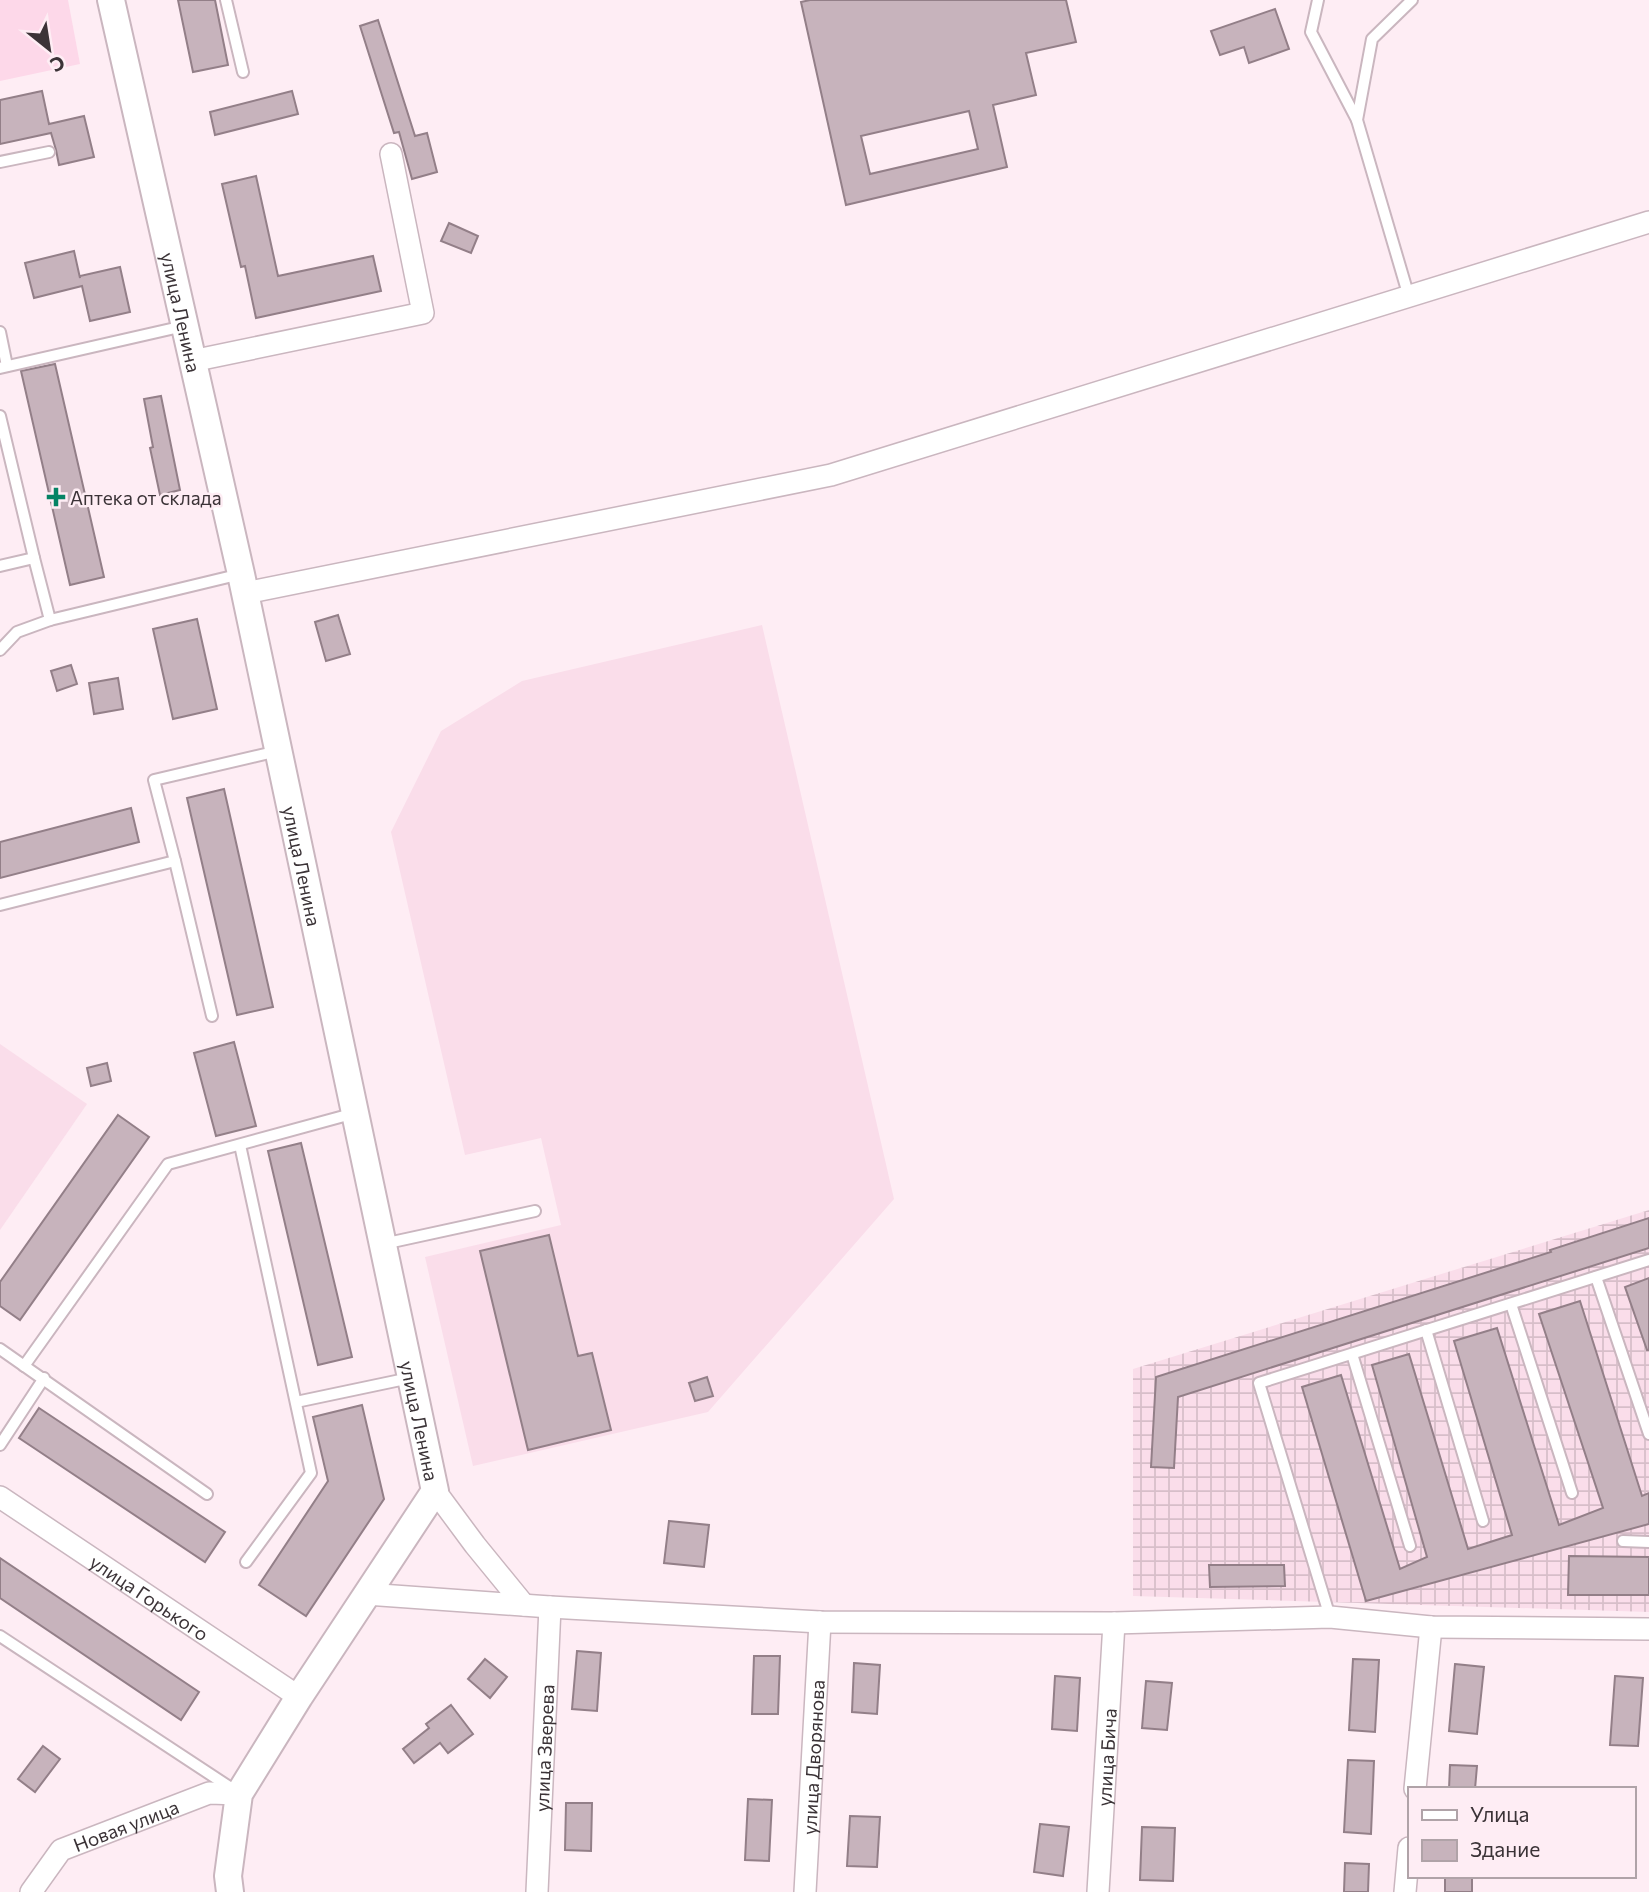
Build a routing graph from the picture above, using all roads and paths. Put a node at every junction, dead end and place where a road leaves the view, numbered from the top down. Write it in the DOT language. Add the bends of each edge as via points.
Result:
graph roads {
  1 [pos="111,0"];
  2 [pos="226,0"];
  3 [pos="1318,0"];
  4 [pos="1412,0"];
  5 [pos="243,72"];
  6 [pos="1357,120"];
  7 [pos="49,152"];
  8 [pos="391,154"];
  9 [pos="0,162"];
  10 [pos="1649,222"];
  11 [pos="1409,297"];
  12 [pos="184,326"];
  13 [pos="0,332"];
  14 [pos="192,361"];
  15 [pos="4,367"];
  16 [pos="0,416"];
  17 [pos="34,558"];
  18 [pos="0,566"];
  19 [pos="243,584"];
  20 [pos="50,620"];
  21 [pos="0,650"];
  22 [pos="278,751"];
  23 [pos="175,861"];
  24 [pos="0,905"];
  25 [pos="212,1016"];
  26 [pos="355,1113"];
  27 [pos="240,1145"];
  28 [pos="535,1211"];
  29 [pos="383,1244"];
  30 [pos="1649,1260"];
  31 [pos="1596,1277"];
  32 [pos="1511,1304"];
  33 [pos="1426,1330"];
  34 [pos="0,1349"];
  35 [pos="1352,1354"];
  36 [pos="24,1366"];
  37 [pos="44,1378"];
  38 [pos="411,1378"];
  39 [pos="296,1402"];
  40 [pos="1649,1434"];
  41 [pos="0,1445"];
  42 [pos="435,1491"];
  43 [pos="1572,1493"];
  44 [pos="207,1494"];
  45 [pos="0,1497"];
  46 [pos="1483,1521"];
  47 [pos="1623,1541"];
  48 [pos="1649,1542"];
  49 [pos="1410,1546"];
  50 [pos="246,1562"];
  51 [pos="366,1594"];
  52 [pos="524,1605"];
  53 [pos="550,1607"];
  54 [pos="1330,1617"];
  55 [pos="820,1622"];
  56 [pos="1114,1623"];
  57 [pos="1431,1627"];
  58 [pos="1649,1629"];
  59 [pos="0,1636"];
  60 [pos="299,1697"];
  61 [pos="1415,1787"];
  62 [pos="239,1794"];
  63 [pos="1408,1859"];
  64 [pos="31,1892"];
  65 [pos="230,1892"];
  66 [pos="537,1892"];
  67 [pos="805,1892"];
  68 [pos="1098,1892"];
  69 [pos="1405,1892"];
  1 -- 12 [label="street, улица Ленина"];
  2 -- 5 [label="lane"];
  3 -- 6 [label="lane" via="1311,32"];
  4 -- 6 [label="lane" via="1372,38"];
  6 -- 11 [label="lane"];
  7 -- 9 [label="lane"];
  8 -- 14 [label="street" via="423,313"];
  10 -- 11 [label="street"];
  11 -- 19 [label="street" via="831,475"];
  12 -- 14 [label="street, улица Ленина"];
  12 -- 15 [label="lane"];
  13 -- 15 [label="lane"];
  14 -- 19 [label="street, улица Ленина"];
  16 -- 17 [label="lane"];
  17 -- 18 [label="lane"];
  17 -- 20 [label="lane"];
  19 -- 20 [label="lane"];
  19 -- 22 [label="street, улица Ленина"];
  20 -- 21 [label="lane" via="17,632"];
  22 -- 23 [label="lane" via="154,780"];
  22 -- 26 [label="street, улица Ленина"];
  23 -- 24 [label="lane"];
  23 -- 25 [label="lane"];
  26 -- 27 [label="lane"];
  26 -- 29 [label="street, улица Ленина"];
  27 -- 36 [label="lane" via="169,1164"];
  27 -- 39 [label="lane"];
  28 -- 29 [label="lane"];
  29 -- 38 [label="street, улица Ленина"];
  30 -- 31 [label="lane"];
  31 -- 32 [label="lane"];
  31 -- 40 [label="lane"];
  32 -- 33 [label="lane"];
  32 -- 43 [label="lane"];
  33 -- 35 [label="lane"];
  33 -- 46 [label="lane"];
  34 -- 36 [label="lane"];
  35 -- 49 [label="lane"];
  35 -- 54 [label="lane" via="1259,1383"];
  36 -- 37 [label="lane"];
  37 -- 41 [label="lane"];
  37 -- 44 [label="lane"];
  38 -- 39 [label="lane"];
  38 -- 42 [label="street, улица Ленина"];
  39 -- 50 [label="lane" via="311,1473"];
  42 -- 51 [label="street, улица Ленина"];
  42 -- 52 [label="street"];
  45 -- 60 [label="street, улица Горького"];
  47 -- 48 [label="lane"];
  51 -- 52 [label="street"];
  51 -- 60 [label="street, улица Ленина"];
  52 -- 53 [label="street"];
  53 -- 55 [label="street"];
  53 -- 66 [label="street, улица Зверева"];
  54 -- 56 [label="street"];
  54 -- 57 [label="street"];
  55 -- 56 [label="street"];
  55 -- 67 [label="street, улица Дворянова"];
  56 -- 68 [label="street, улица Бича"];
  57 -- 58 [label="street"];
  57 -- 61 [label="street"];
  59 -- 62 [label="lane"];
  60 -- 62 [label="street, улица Ленина"];
  62 -- 64 [label="street, Новая улица" via="209,1793 61,1850"];
  62 -- 65 [label="street"];
  63 -- 69 [label="street"];
}
